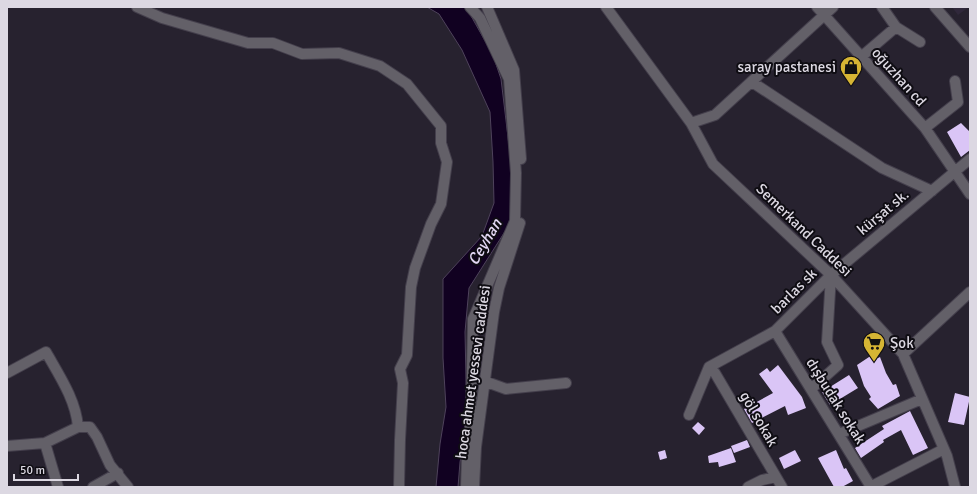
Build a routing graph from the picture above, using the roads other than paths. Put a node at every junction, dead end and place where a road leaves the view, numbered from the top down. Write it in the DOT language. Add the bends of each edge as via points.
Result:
graph roads {
  1 [pos="137,7"];
  2 [pos="470,7"];
  3 [pos="487,7"];
  4 [pos="606,7"];
  5 [pos="833,7"];
  6 [pos="882,7"];
  7 [pos="935,7"];
  8 [pos="821,11"];
  9 [pos="896,27"];
  10 [pos="920,42"];
  11 [pos="970,47"];
  12 [pos="861,57"];
  13 [pos="954,81"];
  14 [pos="752,82"];
  15 [pos="690,123"];
  16 [pos="925,128"];
  17 [pos="970,159"];
  18 [pos="954,172"];
  19 [pos="932,191"];
  20 [pos="970,194"];
  21 [pos="831,275"];
  22 [pos="970,292"];
  23 [pos="775,331"];
  24 [pos="903,354"];
  25 [pos="709,367"];
  26 [pos="7,372"];
  27 [pos="484,381"];
  28 [pos="566,383"];
  29 [pos="812,389"];
  30 [pos="922,399"];
  31 [pos="689,415"];
  32 [pos="78,427"];
  33 [pos="839,434"];
  34 [pos="45,443"];
  35 [pos="7,446"];
  36 [pos="944,449"];
  37 [pos="118,473"];
  38 [pos="776,477"];
  39 [pos="58,487"];
  40 [pos="93,487"];
  41 [pos="128,487"];
  42 [pos="399,487"];
  43 [pos="466,487"];
  44 [pos="474,487"];
  45 [pos="748,487"];
  46 [pos="782,487"];
  47 [pos="871,487"];
  48 [pos="955,487"];
  1 -- 42 [label="street" via="217,36 248,43 273,43 302,54 339,54 380,66 407,84 441,126 441,143 447,162 441,204 415,268 411,287 407,355 400,369 403,383"];
  2 -- 43 [label="street" via="480,18 509,79 516,173 515,221 473,319 471,418"];
  3 -- 27 [label="street, hoca ahmet yessevi caddesi" via="514,70 523,194 519,228 498,288"];
  4 -- 15 [label="street, Semerkand Caddesi"];
  5 -- 8 [label="street"];
  6 -- 9 [label="street"];
  7 -- 11 [label="street"];
  8 -- 12 [label="street, oğuzhan cd"];
  8 -- 14 [label="street"];
  9 -- 10 [label="street"];
  9 -- 12 [label="street"];
  12 -- 16 [label="street, oğuzhan cd"];
  13 -- 16 [label="street" via="958,102"];
  14 -- 15 [label="street" via="715,115"];
  14 -- 19 [label="street" via="882,168"];
  15 -- 21 [label="street, Semerkand Caddesi" via="713,164"];
  16 -- 18 [label="street, oğuzhan cd"];
  17 -- 18 [label="street, kürşat sk."];
  18 -- 19 [label="street, kürşat sk."];
  18 -- 20 [label="street, oğuzhan cd"];
  19 -- 21 [label="street, kürşat sk."];
  21 -- 23 [label="street, barlas sk"];
  21 -- 24 [label="street, Semerkand Caddesi"];
  21 -- 29 [label="street, barlas sk" via="827,342 838,365"];
  22 -- 24 [label="street"];
  23 -- 25 [label="street, barlas sk"];
  23 -- 29 [label="street, dışbudak sokak"];
  24 -- 30 [label="street, Semerkand Caddesi"];
  25 -- 31 [label="street"];
  25 -- 38 [label="street, göl sokak" via="715,373"];
  26 -- 32 [label="street" via="46,352 77,414"];
  27 -- 28 [label="street" via="506,389"];
  27 -- 44 [label="street, hoca ahmet yessevi caddesi"];
  29 -- 33 [label="street, dışbudak sokak"];
  30 -- 33 [label="street"];
  30 -- 36 [label="street, Semerkand Caddesi"];
  32 -- 34 [label="street"];
  32 -- 37 [label="street" via="90,427 110,465"];
  33 -- 47 [label="street, dışbudak sokak"];
  34 -- 35 [label="street"];
  34 -- 39 [label="street"];
  36 -- 47 [label="street"];
  36 -- 48 [label="street, Semerkand Caddesi"];
  37 -- 40 [label="street"];
  37 -- 41 [label="street"];
  38 -- 45 [label="street"];
  38 -- 46 [label="street, göl sokak"];
}
